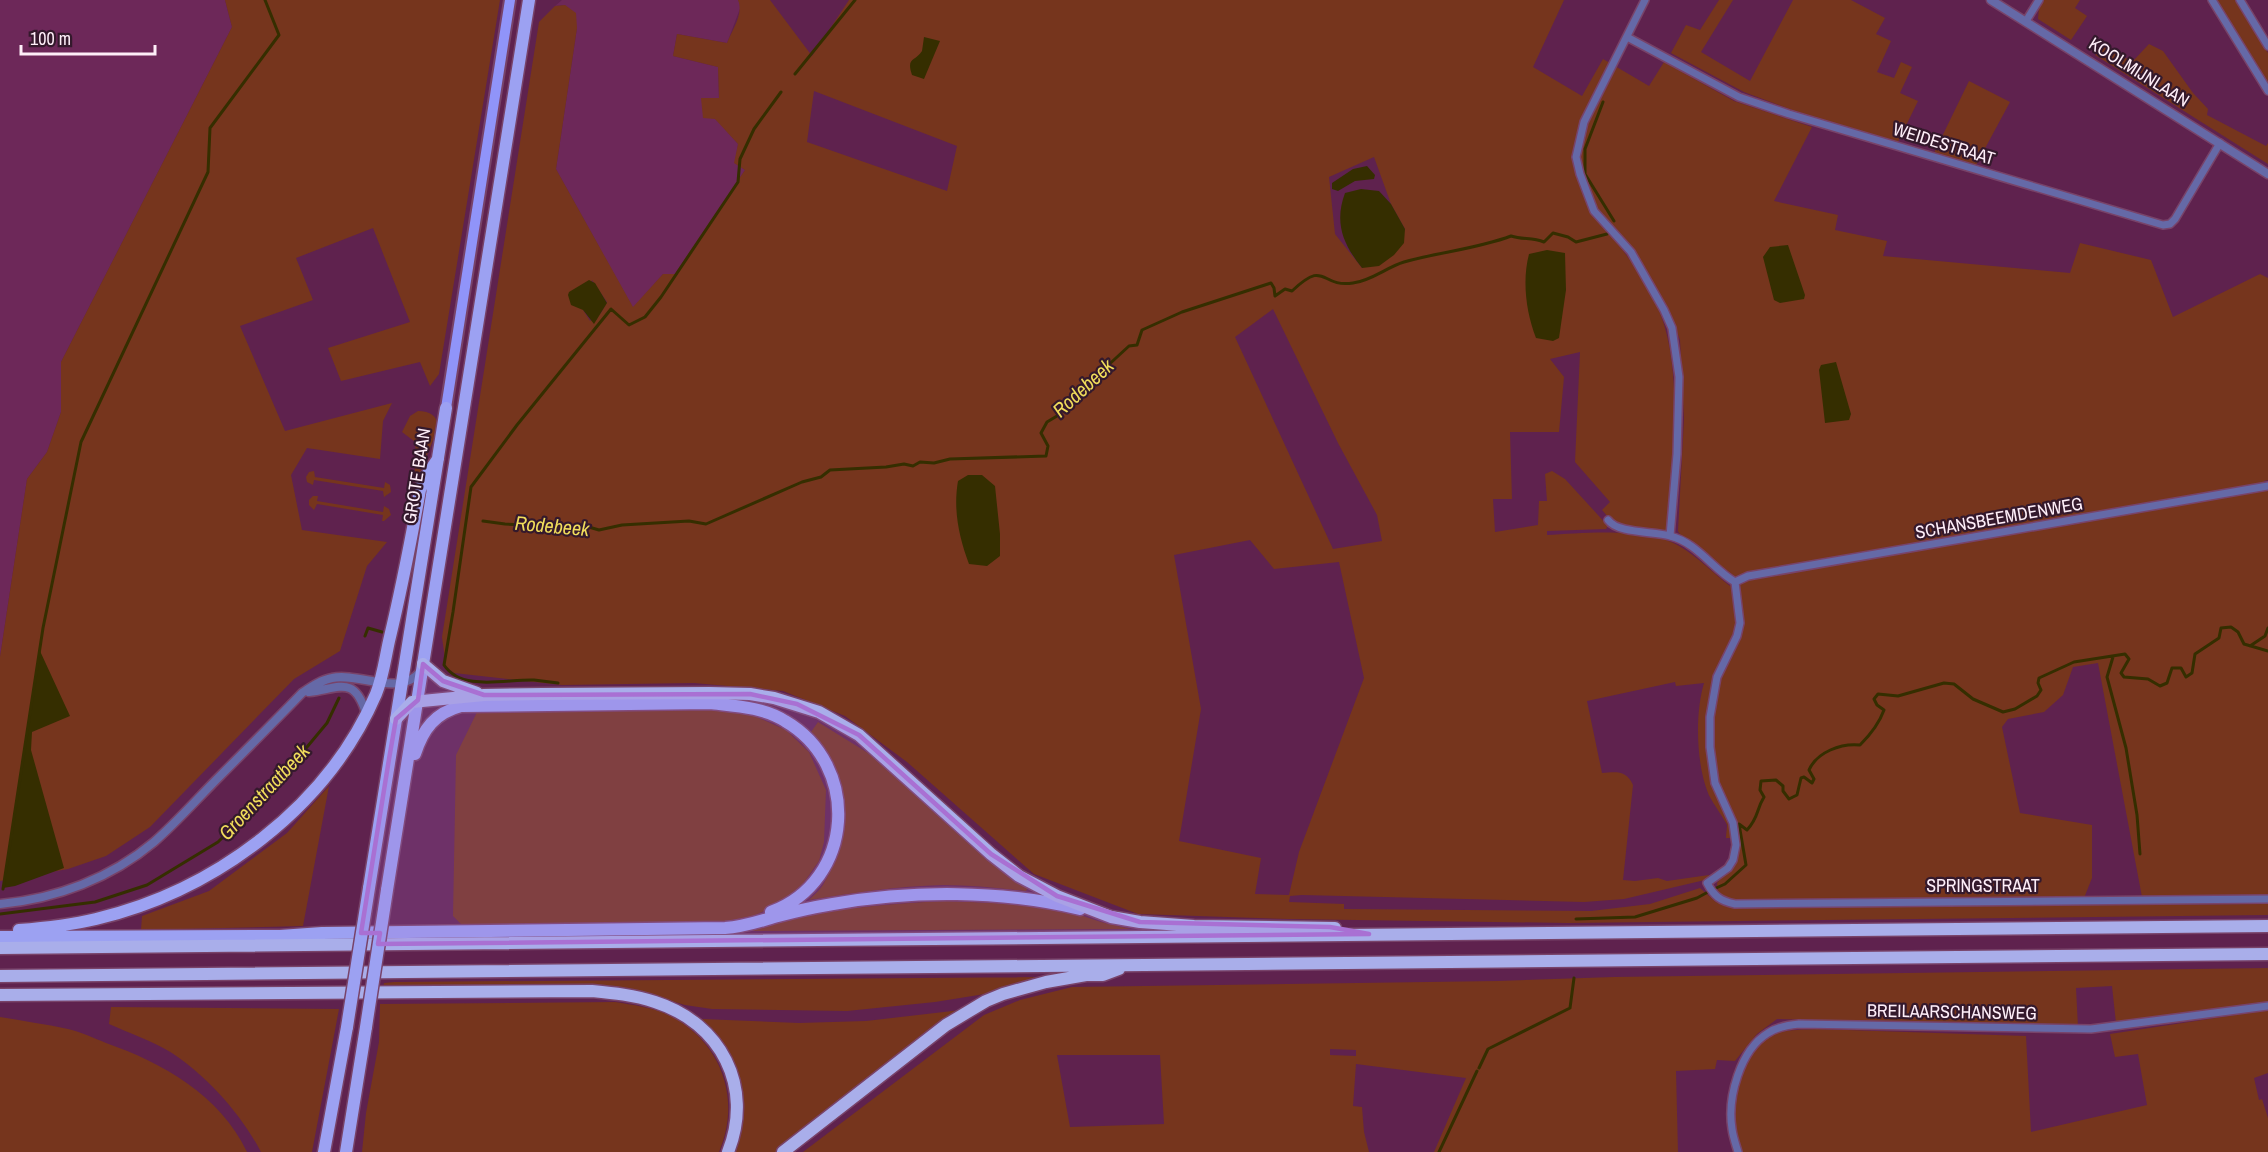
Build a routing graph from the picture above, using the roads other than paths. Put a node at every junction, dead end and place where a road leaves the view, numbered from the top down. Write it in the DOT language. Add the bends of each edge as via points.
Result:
graph roads {
  1 [pos="510,0"];
  2 [pos="529,0"];
  3 [pos="1645,0"];
  4 [pos="1991,0"];
  5 [pos="2039,0"];
  6 [pos="2211,0"];
  7 [pos="2240,0"];
  8 [pos="2006,4"];
  9 [pos="2026,21"];
  10 [pos="1627,37"];
  11 [pos="2268,46"];
  12 [pos="2268,91"];
  13 [pos="2220,143"];
  14 [pos="2268,174"];
  15 [pos="446,408"];
  16 [pos="438,459"];
  17 [pos="2268,486"];
  18 [pos="1608,520"];
  19 [pos="1670,536"];
  20 [pos="1736,582"];
  21 [pos="423,667"];
  22 [pos="381,681"];
  23 [pos="402,683"];
  24 [pos="302,693"];
  25 [pos="484,695"];
  26 [pos="418,700"];
  27 [pos="366,713"];
  28 [pos="396,719"];
  29 [pos="408,760"];
  30 [pos="2268,899"];
  31 [pos="0,904"];
  32 [pos="1111,917"];
  33 [pos="2268,926"];
  34 [pos="712,929"];
  35 [pos="0,932"];
  36 [pos="1369,934"];
  37 [pos="0,937"];
  38 [pos="0,948"];
  39 [pos="2268,954"];
  40 [pos="1128,965"];
  41 [pos="0,975"];
  42 [pos="0,995"];
  43 [pos="2268,1005"];
  44 [pos="324,1152"];
  45 [pos="346,1152"];
  46 [pos="728,1152"];
  47 [pos="783,1152"];
  48 [pos="1738,1152"];
  1 -- 15 [label="main road, GROTE BAAN"];
  2 -- 21 [label="highway, GROTE BAAN"];
  3 -- 10 [label="street"];
  4 -- 8 [label="street, KOOLMIJNLAAN"];
  5 -- 9 [label="street"];
  6 -- 12 [label="street"];
  7 -- 11 [label="street"];
  8 -- 9 [label="street, KOOLMIJNLAAN"];
  9 -- 13 [label="street, KOOLMIJNLAAN"];
  10 -- 13 [label="street, WEIDESTRAAT" via="1739,97 2163,225 2175,219"];
  10 -- 19 [label="street" via="1584,122 1576,157 1594,211 1631,252 1672,328 1678,377"];
  13 -- 14 [label="street, KOOLMIJNLAAN"];
  15 -- 16 [label="highway, GROTE BAAN"];
  16 -- 22 [label="highway" via="420,490"];
  16 -- 23 [label="highway, GROTE BAAN"];
  17 -- 20 [label="street, SCHANSBEEMDENWEG" via="1748,576"];
  18 -- 19 [label="street" via="1623,529"];
  19 -- 20 [label="street"];
  20 -- 30 [label="street, SPRINGSTRAAT" via="1740,623 1717,677 1710,717 1715,783 1733,823 1736,845 1728,868 1707,883 1719,899 1735,904"];
  21 -- 23 [label="street" via="411,681"];
  21 -- 25 [label="highway" via="443,681"];
  21 -- 26 [label="highway, GROTE BAAN"];
  22 -- 23 [label="street"];
  22 -- 24 [label="street" via="332,678"];
  22 -- 27 [label="highway"];
  23 -- 28 [label="highway, GROTE BAAN"];
  24 -- 27 [label="street" via="331,686 347,687 358,696"];
  24 -- 31 [label="street" via="141,852 67,891"];
  25 -- 26 [label="highway"];
  25 -- 32 [label="highway" via="750,694 797,704 859,735 1019,876 1056,896"];
  26 -- 28 [label="highway" via="408,704"];
  26 -- 29 [label="highway, GROTE BAAN"];
  27 -- 35 [label="highway" via="317,786 269,834 231,862 122,912 54,927"];
  28 -- 44 [label="highway, GROTE BAAN, bridge"];
  29 -- 34 [label="highway" via="433,720 461,706 710,703 759,710 785,721 813,744 831,776 838,813 833,852 814,882 785,905"];
  29 -- 45 [label="highway, GROTE BAAN, bridge"];
  32 -- 34 [label="highway" via="1002,896 916,896 834,904 737,928"];
  32 -- 36 [label="highway" via="1194,926 1330,927"];
  33 -- 36 [label="highway"];
  34 -- 37 [label="highway"];
  36 -- 38 [label="highway"];
  39 -- 40 [label="highway"];
  40 -- 41 [label="highway"];
  40 -- 47 [label="highway" via="1103,975 1046,982 986,1001 946,1025"];
  42 -- 46 [label="highway" via="580,991 628,994 682,1014 712,1037 736,1087 736,1127"];
  43 -- 48 [label="street, BREILAARSCHANSWEG" via="2091,1029 1784,1026 1751,1047 1740,1066 1731,1117"];
}
